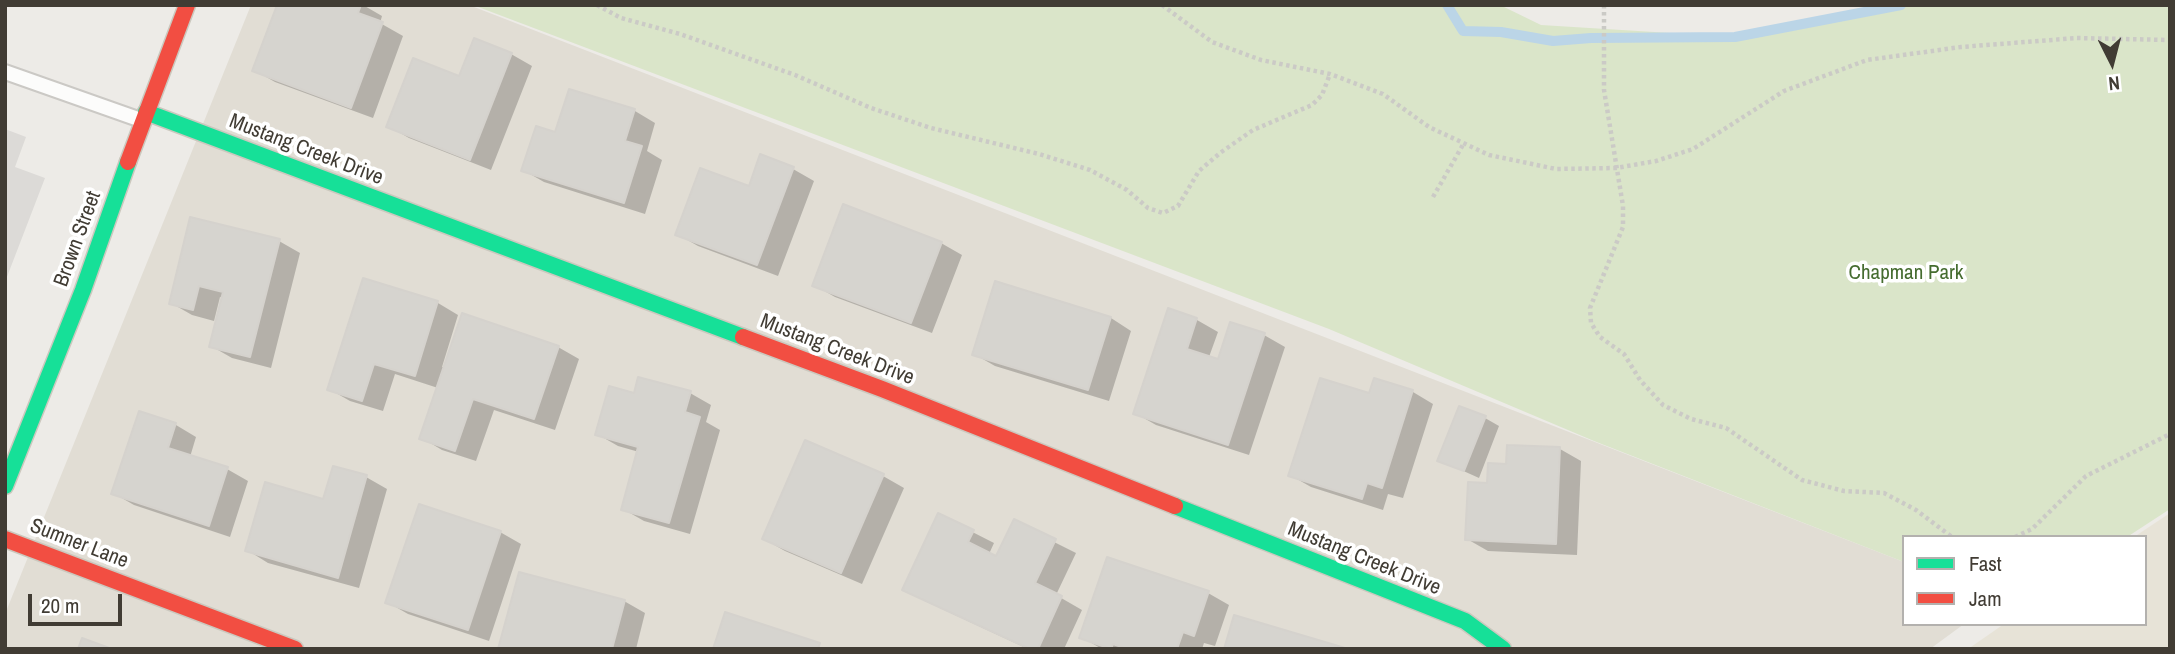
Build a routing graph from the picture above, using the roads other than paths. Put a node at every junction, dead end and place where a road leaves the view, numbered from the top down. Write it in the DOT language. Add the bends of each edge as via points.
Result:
graph roads {
  1 [pos="187,5"];
  2 [pos="5,72"];
  3 [pos="144,116"];
  4 [pos="5,486"];
  5 [pos="5,539"];
  6 [pos="295,649"];
  7 [pos="1503,649"];
  1 -- 3 [label="street, Brown Street"];
  2 -- 3 [label="lane"];
  3 -- 4 [label="street, Brown Street" via="83,290"];
  3 -- 7 [label="street, Mustang Creek Drive" via="895,394 1465,621"];
  5 -- 6 [label="street, Sumner Lane"];
}
